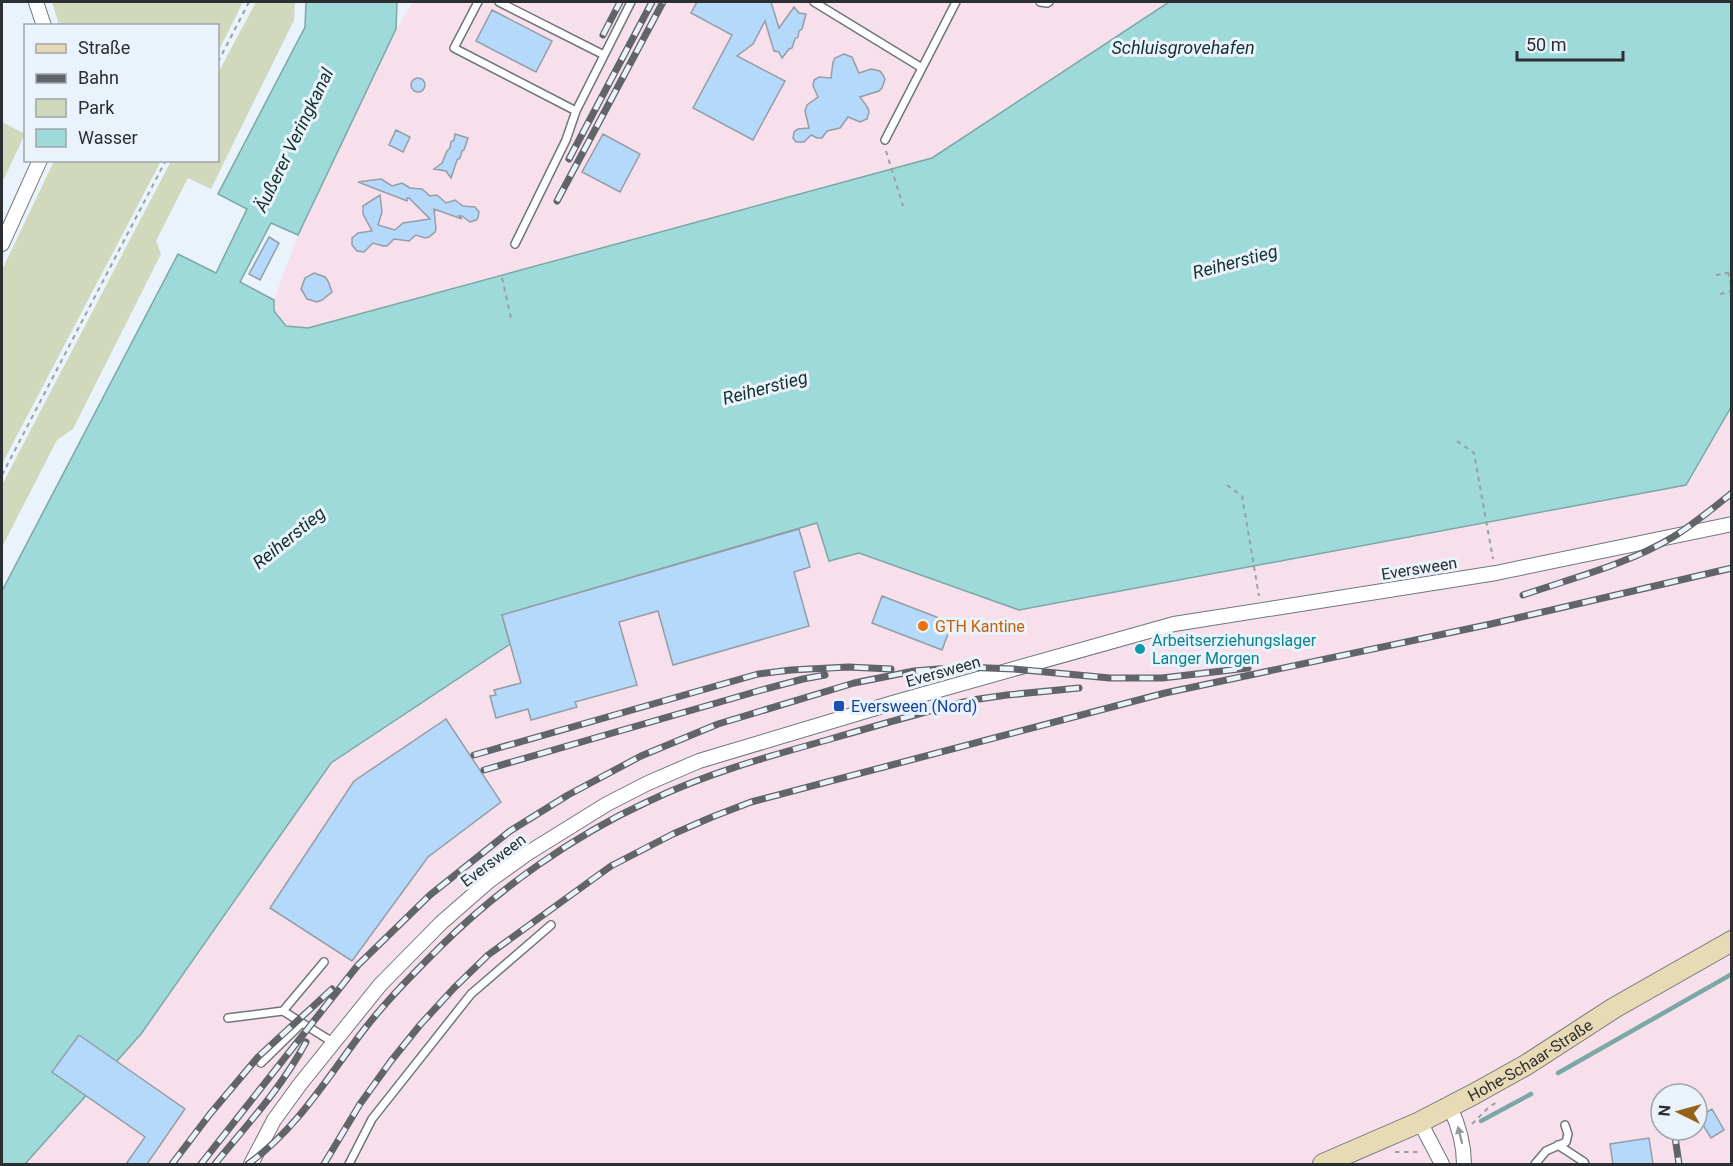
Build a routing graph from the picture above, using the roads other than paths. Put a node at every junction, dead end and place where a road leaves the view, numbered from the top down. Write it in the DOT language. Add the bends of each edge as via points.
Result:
graph roads {
  1 [pos="36,2"];
  2 [pos="478,2"];
  3 [pos="500,2"];
  4 [pos="631,2"];
  5 [pos="814,2"];
  6 [pos="956,2"];
  7 [pos="1040,2"];
  8 [pos="1049,2"];
  9 [pos="43,24"];
  10 [pos="604,55"];
  11 [pos="922,68"];
  12 [pos="576,111"];
  13 [pos="885,140"];
  14 [pos="39,162"];
  15 [pos="2,244"];
  16 [pos="515,244"];
  17 [pos="1731,524"];
  18 [pos="551,925"];
  19 [pos="1731,941"];
  20 [pos="324,962"];
  21 [pos="283,1011"];
  22 [pos="228,1018"];
  23 [pos="302,1023"];
  24 [pos="334,1043"];
  25 [pos="261,1063"];
  26 [pos="1450,1107"];
  27 [pos="1420,1122"];
  28 [pos="1565,1125"];
  29 [pos="1558,1145"];
  30 [pos="251,1164"];
  31 [pos="349,1164"];
  32 [pos="1323,1164"];
  33 [pos="1442,1164"];
  34 [pos="1464,1164"];
  35 [pos="1535,1164"];
  36 [pos="1585,1164"];
  1 -- 9 [label="street"];
  2 -- 12 [label="lane" via="454,48"];
  3 -- 10 [label="lane"];
  4 -- 10 [label="lane"];
  5 -- 11 [label="lane"];
  6 -- 11 [label="lane"];
  7 -- 8 [label="lane"];
  10 -- 12 [label="lane"];
  11 -- 13 [label="lane"];
  12 -- 16 [label="lane" via="566,140"];
  14 -- 15 [label="street"];
  17 -- 24 [label="street, Eversween" via="1496,573 1174,624 699,761 607,804 489,880 380,985"];
  18 -- 31 [label="lane" via="471,994 372,1119"];
  19 -- 26 [label="main road, Hohe-Schaar-Straße"];
  20 -- 21 [label="lane"];
  21 -- 22 [label="lane"];
  21 -- 23 [label="lane"];
  23 -- 24 [label="lane"];
  23 -- 25 [label="lane"];
  24 -- 30 [label="street, Eversween" via="274,1120"];
  26 -- 27 [label="main road, Hohe-Schaar-Straße"];
  34 -- 26 [label="street, one-way" via="1460,1131"];
  27 -- 32 [label="main road, Hohe-Schaar-Straße"];
  27 -- 33 [label="street"];
  28 -- 29 [label="lane" via="1566,1142"];
  29 -- 35 [label="lane" via="1546,1151"];
  29 -- 36 [label="lane"];
}
